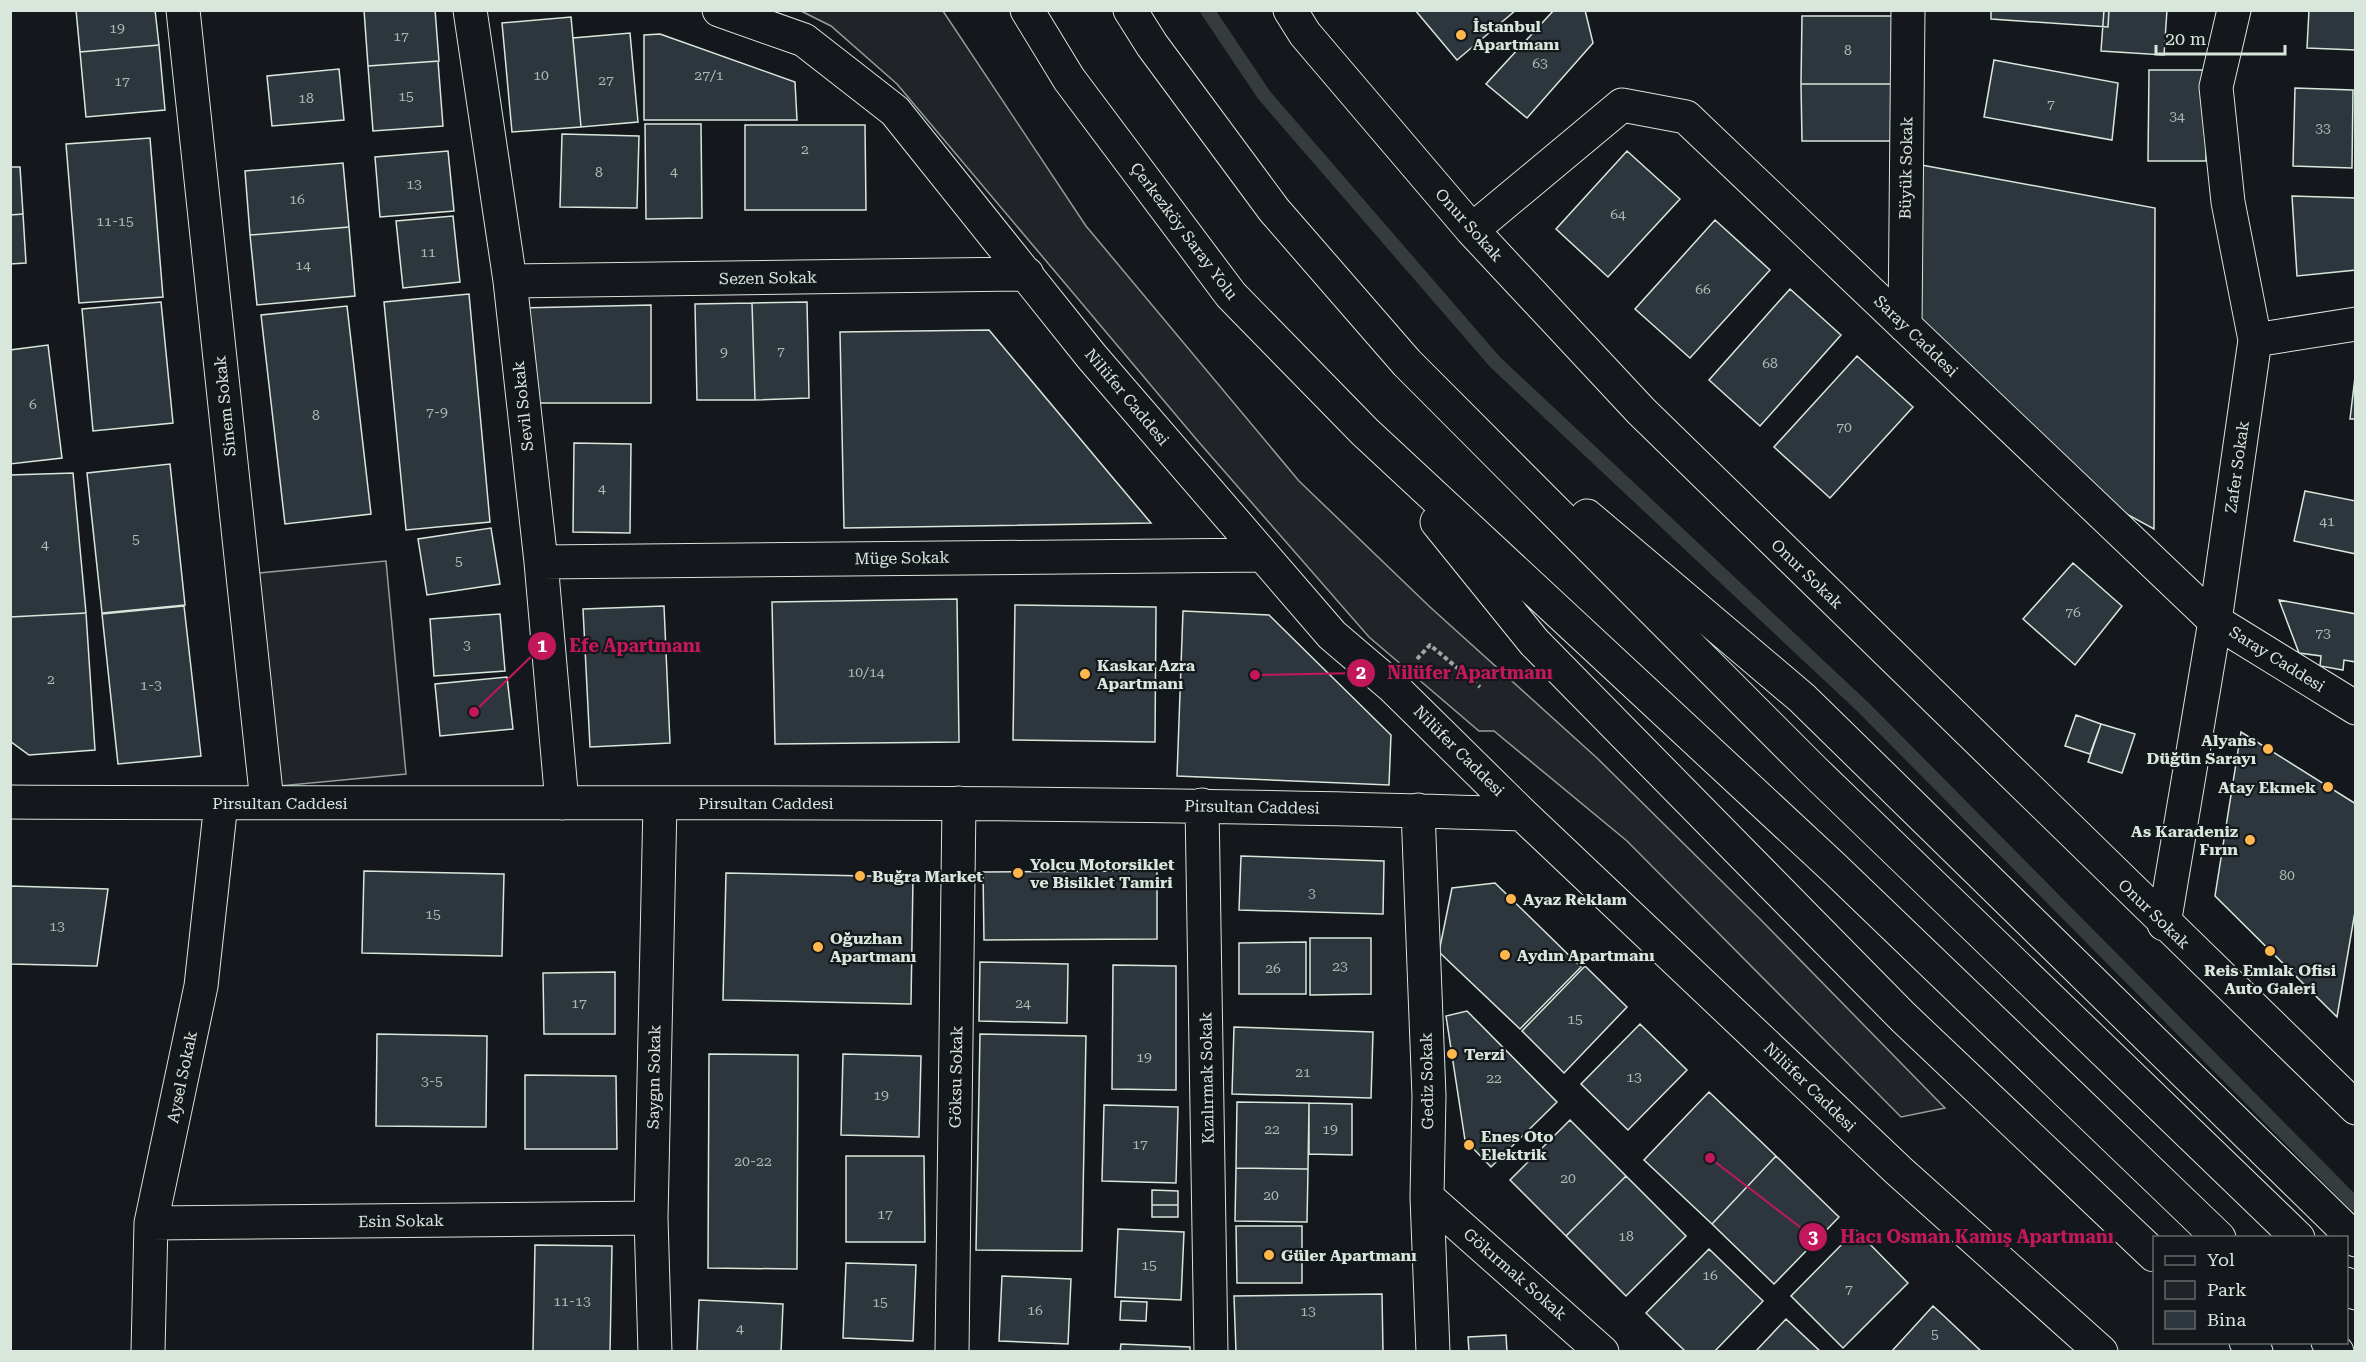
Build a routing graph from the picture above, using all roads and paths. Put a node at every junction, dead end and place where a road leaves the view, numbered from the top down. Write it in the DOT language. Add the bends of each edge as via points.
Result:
graph roads {
  1 [pos="183,10"];
  2 [pos="470,10"];
  3 [pos="719,10"];
  4 [pos="1027,10"];
  5 [pos="1130,10"];
  6 [pos="1290,10"];
  7 [pos="1908,10"];
  8 [pos="2234,10"];
  9 [pos="1472,230"];
  10 [pos="1027,274"];
  11 [pos="510,281"];
  12 [pos="2355,324"];
  13 [pos="1905,326"];
  14 [pos="2255,340"];
  15 [pos="1407,363"];
  16 [pos="1365,432"];
  17 [pos="1263,555"];
  18 [pos="541,562"];
  19 [pos="2216,621"];
  20 [pos="1430,645"];
  21 [pos="1480,687"];
  22 [pos="2355,708"];
  23 [pos="10,802"];
  24 [pos="267,802"];
  25 [pos="221,803"];
  26 [pos="562,803"];
  27 [pos="660,803"];
  28 [pos="959,803"];
  29 [pos="1202,805"];
  30 [pos="1418,810"];
  31 [pos="1522,814"];
  32 [pos="2164,924"];
  33 [pos="2355,1108"];
  34 [pos="1427,1197"];
  35 [pos="651,1218"];
  36 [pos="151,1223"];
  37 [pos="2216,1236"];
  38 [pos="2296,1236"];
  39 [pos="2355,1240"];
  40 [pos="2153,1255"];
  41 [pos="148,1352"];
  42 [pos="655,1352"];
  43 [pos="952,1352"];
  44 [pos="1211,1352"];
  45 [pos="1434,1352"];
  46 [pos="1602,1352"];
  47 [pos="2102,1352"];
  1 -- 24 [label="main road, Sinem Sokak"];
  2 -- 11 [label="main road, Sevil Sokak"];
  3 -- 10 [label="main road, Nilüfer Caddesi" via="804,40 895,111"];
  4 -- 16 [label="main road, Çerkezköy Saray Yolu" via="1069,79 1231,295"];
  5 -- 15 [label="main road" via="1274,210"];
  6 -- 9 [label="main road, Onur Sokak" via="1305,34"];
  7 -- 13 [label="main road, Büyük Sokak"];
  8 -- 14 [label="main road, Zafer Sokak" via="2216,87 2228,202"];
  9 -- 13 [label="main road, Saray Caddesi" via="1622,105 1686,117"];
  9 -- 32 [label="main road, Onur Sokak" via="1641,411"];
  10 -- 11 [label="main road, Sezen Sokak"];
  10 -- 17 [label="main road, Nilüfer Caddesi" via="1092,357"];
  11 -- 18 [label="main road, Sevil Sokak"];
  12 -- 14 [label="main road"];
  13 -- 19 [label="main road, Saray Caddesi"];
  14 -- 19 [label="main road, Zafer Sokak"];
  15 -- 38 [label="main road" via="1822,779"];
  15 -- 39 [label="main road" via="1802,698"];
  16 -- 37 [label="main road" via="1834,868"];
  16 -- 40 [label="main road" via="1533,642 1903,1017"];
  17 -- 18 [label="main road, Müge Sokak"];
  17 -- 31 [label="main road, Nilüfer Caddesi" via="1332,635 1393,687"];
  18 -- 26 [label="main road, Sevil Sokak"];
  19 -- 22 [label="main road, Saray Caddesi"];
  19 -- 32 [label="main road, Zafer Sokak"];
  20 -- 21 [label="path"];
  23 -- 25 [label="main road, Pirsultan Caddesi"];
  24 -- 25 [label="main road, Pirsultan Caddesi"];
  24 -- 26 [label="main road, Pirsultan Caddesi"];
  25 -- 36 [label="main road, Aysel Sokak" via="201,986"];
  26 -- 27 [label="main road, Pirsultan Caddesi"];
  27 -- 28 [label="main road, Pirsultan Caddesi"];
  27 -- 35 [label="main road, Saygın Sokak"];
  28 -- 29 [label="main road, Pirsultan Caddesi"];
  28 -- 43 [label="main road, Göksu Sokak"];
  29 -- 30 [label="main road, Pirsultan Caddesi"];
  29 -- 44 [label="main road, Kızılırmak Sokak"];
  30 -- 31 [label="main road, Pirsultan Caddesi"];
  30 -- 34 [label="main road, Gediz Sokak" via="1429,1096"];
  31 -- 47 [label="main road, Nilüfer Caddesi" via="1899,1171"];
  32 -- 33 [label="main road, Onur Sokak"];
  34 -- 45 [label="main road, Gediz Sokak"];
  34 -- 46 [label="main road, Gökırmak Sokak"];
  35 -- 36 [label="main road, Esin Sokak"];
  35 -- 42 [label="main road, Saygın Sokak"];
  36 -- 41 [label="main road, Aysel Sokak"];
}
